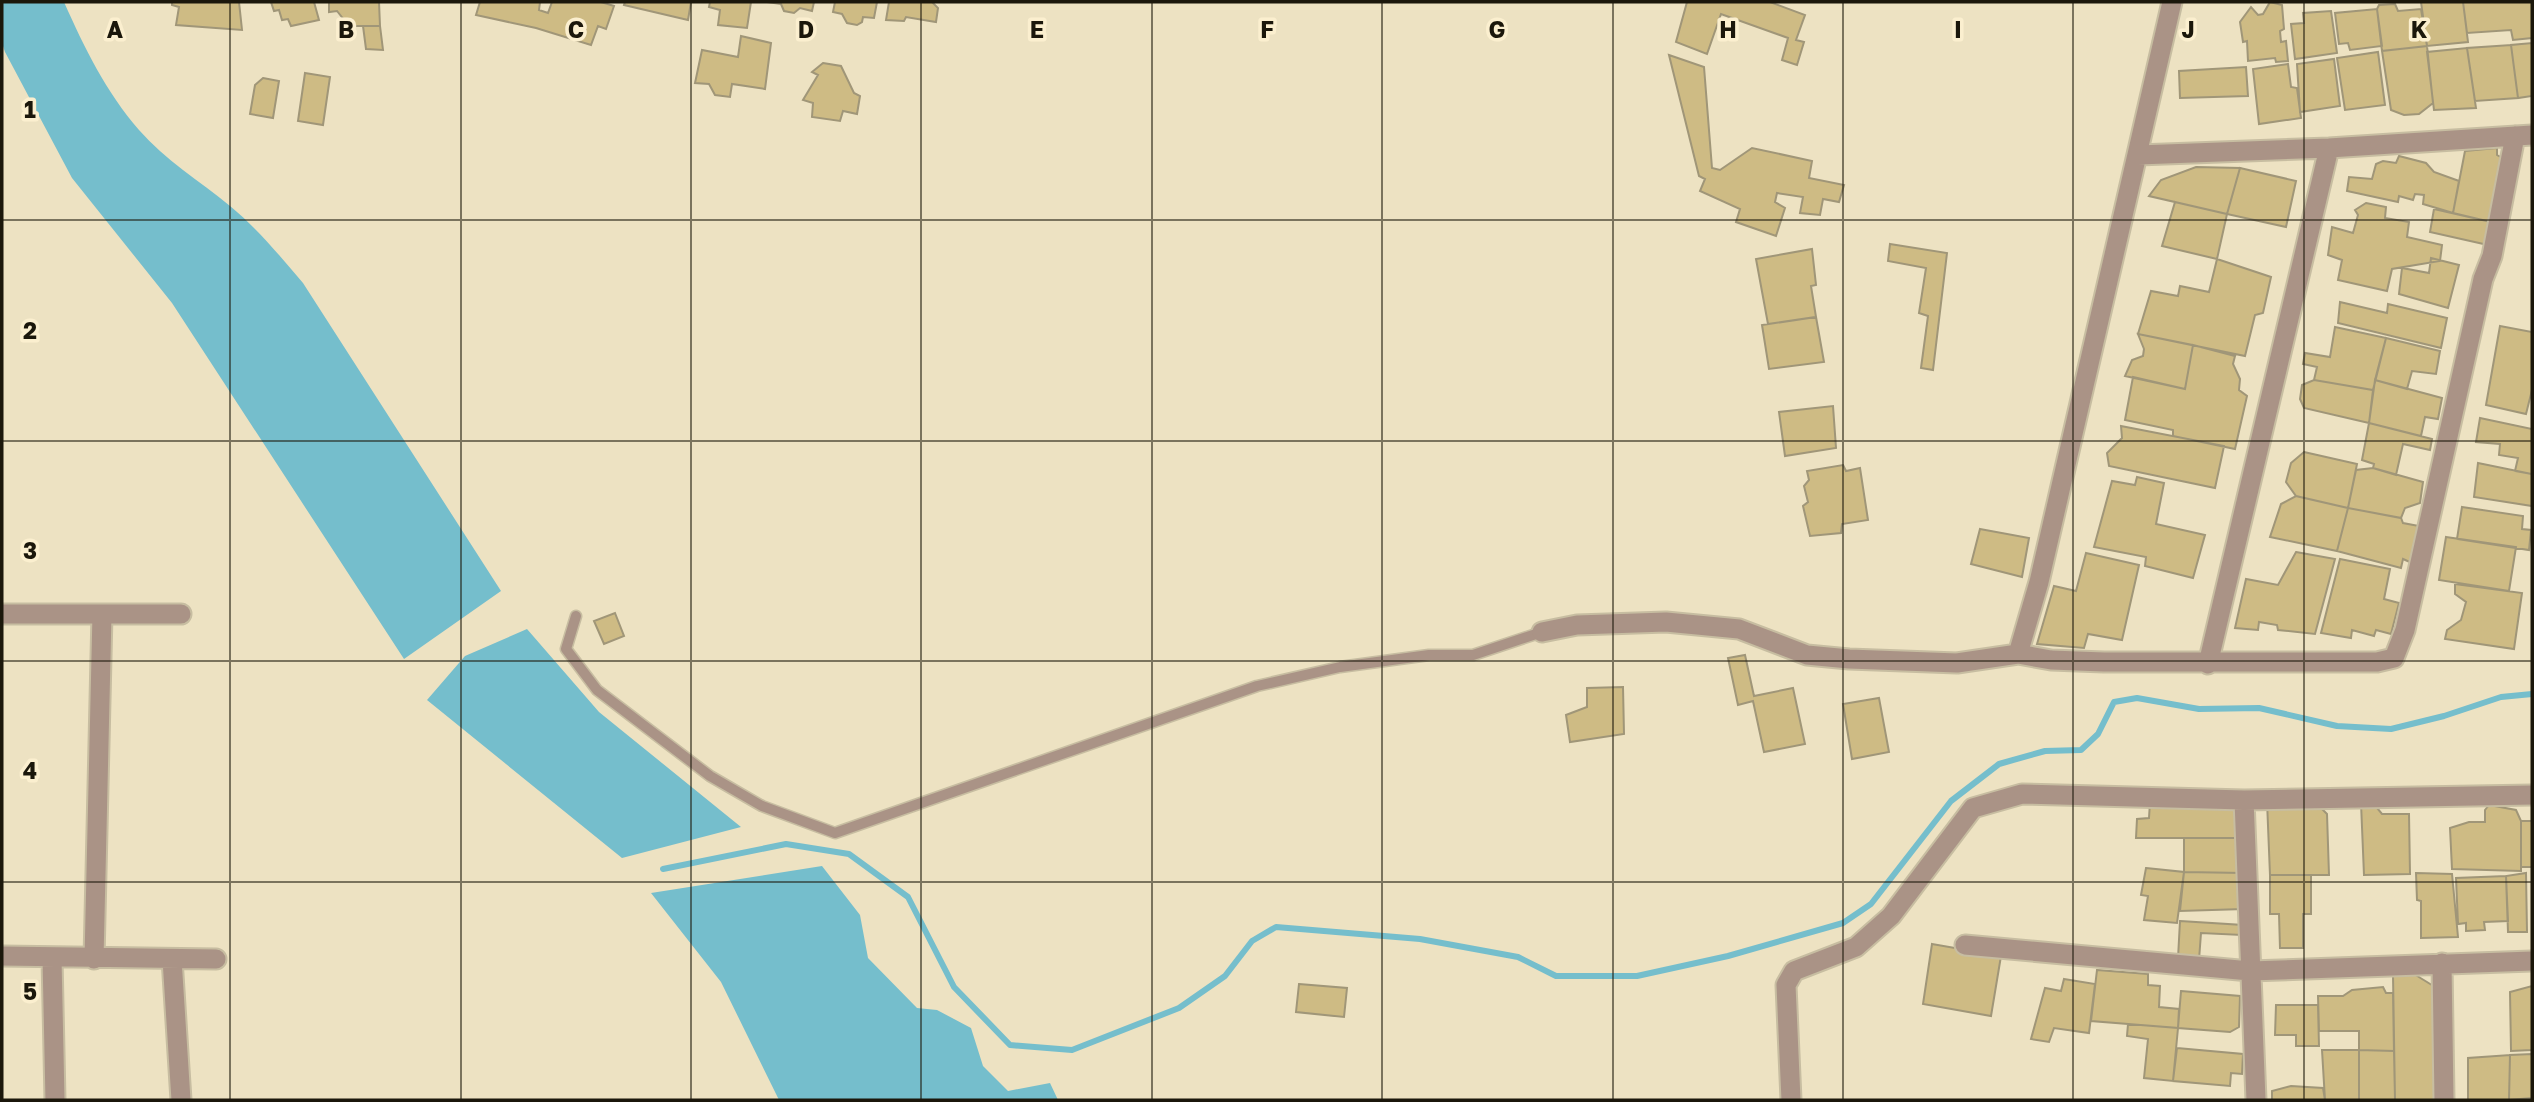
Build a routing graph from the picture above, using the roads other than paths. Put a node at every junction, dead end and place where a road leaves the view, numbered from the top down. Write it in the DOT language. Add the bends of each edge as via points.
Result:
graph roads {
  1 [pos="2172,2"];
  2 [pos="2524,135"];
  3 [pos="2329,148"];
  4 [pos="2138,155"];
  5 [pos="2,614"];
  6 [pos="102,614"];
  7 [pos="181,614"];
  8 [pos="576,616"];
  9 [pos="1542,632"];
  10 [pos="2018,654"];
  11 [pos="2208,664"];
  12 [pos="2532,795"];
  13 [pos="2244,800"];
  14 [pos="1965,945"];
  15 [pos="2,956"];
  16 [pos="52,958"];
  17 [pos="94,959"];
  18 [pos="172,959"];
  19 [pos="216,959"];
  20 [pos="2532,961"];
  21 [pos="2442,962"];
  22 [pos="2250,971"];
  23 [pos="55,1100"];
  24 [pos="181,1100"];
  25 [pos="1791,1100"];
  26 [pos="2256,1100"];
  27 [pos="2444,1100"];
  1 -- 4 [label="street"];
  2 -- 3 [label="street"];
  2 -- 11 [label="street" via="2483,279 2405,630 2394,657 2377,662"];
  3 -- 4 [label="street"];
  3 -- 11 [label="street"];
  4 -- 10 [label="street" via="2039,582"];
  5 -- 6 [label="street"];
  6 -- 7 [label="street"];
  6 -- 17 [label="street"];
  8 -- 9 [label="lane" via="566,649 597,690 710,776 762,806 835,832 1257,686 1366,663 1429,654 1473,655"];
  9 -- 10 [label="street" via="1577,625 1666,622 1739,629 1807,655 1828,657 1957,663"];
  10 -- 11 [label="street" via="2052,660"];
  12 -- 13 [label="street"];
  13 -- 22 [label="street"];
  13 -- 25 [label="street" via="2022,794 1973,807 1891,916 1857,947 1794,971 1786,985"];
  14 -- 22 [label="street"];
  15 -- 16 [label="street"];
  16 -- 17 [label="street"];
  16 -- 23 [label="street"];
  17 -- 18 [label="street"];
  18 -- 19 [label="street"];
  18 -- 24 [label="street"];
  20 -- 21 [label="street"];
  21 -- 22 [label="street"];
  21 -- 27 [label="street"];
  22 -- 26 [label="street"];
}
